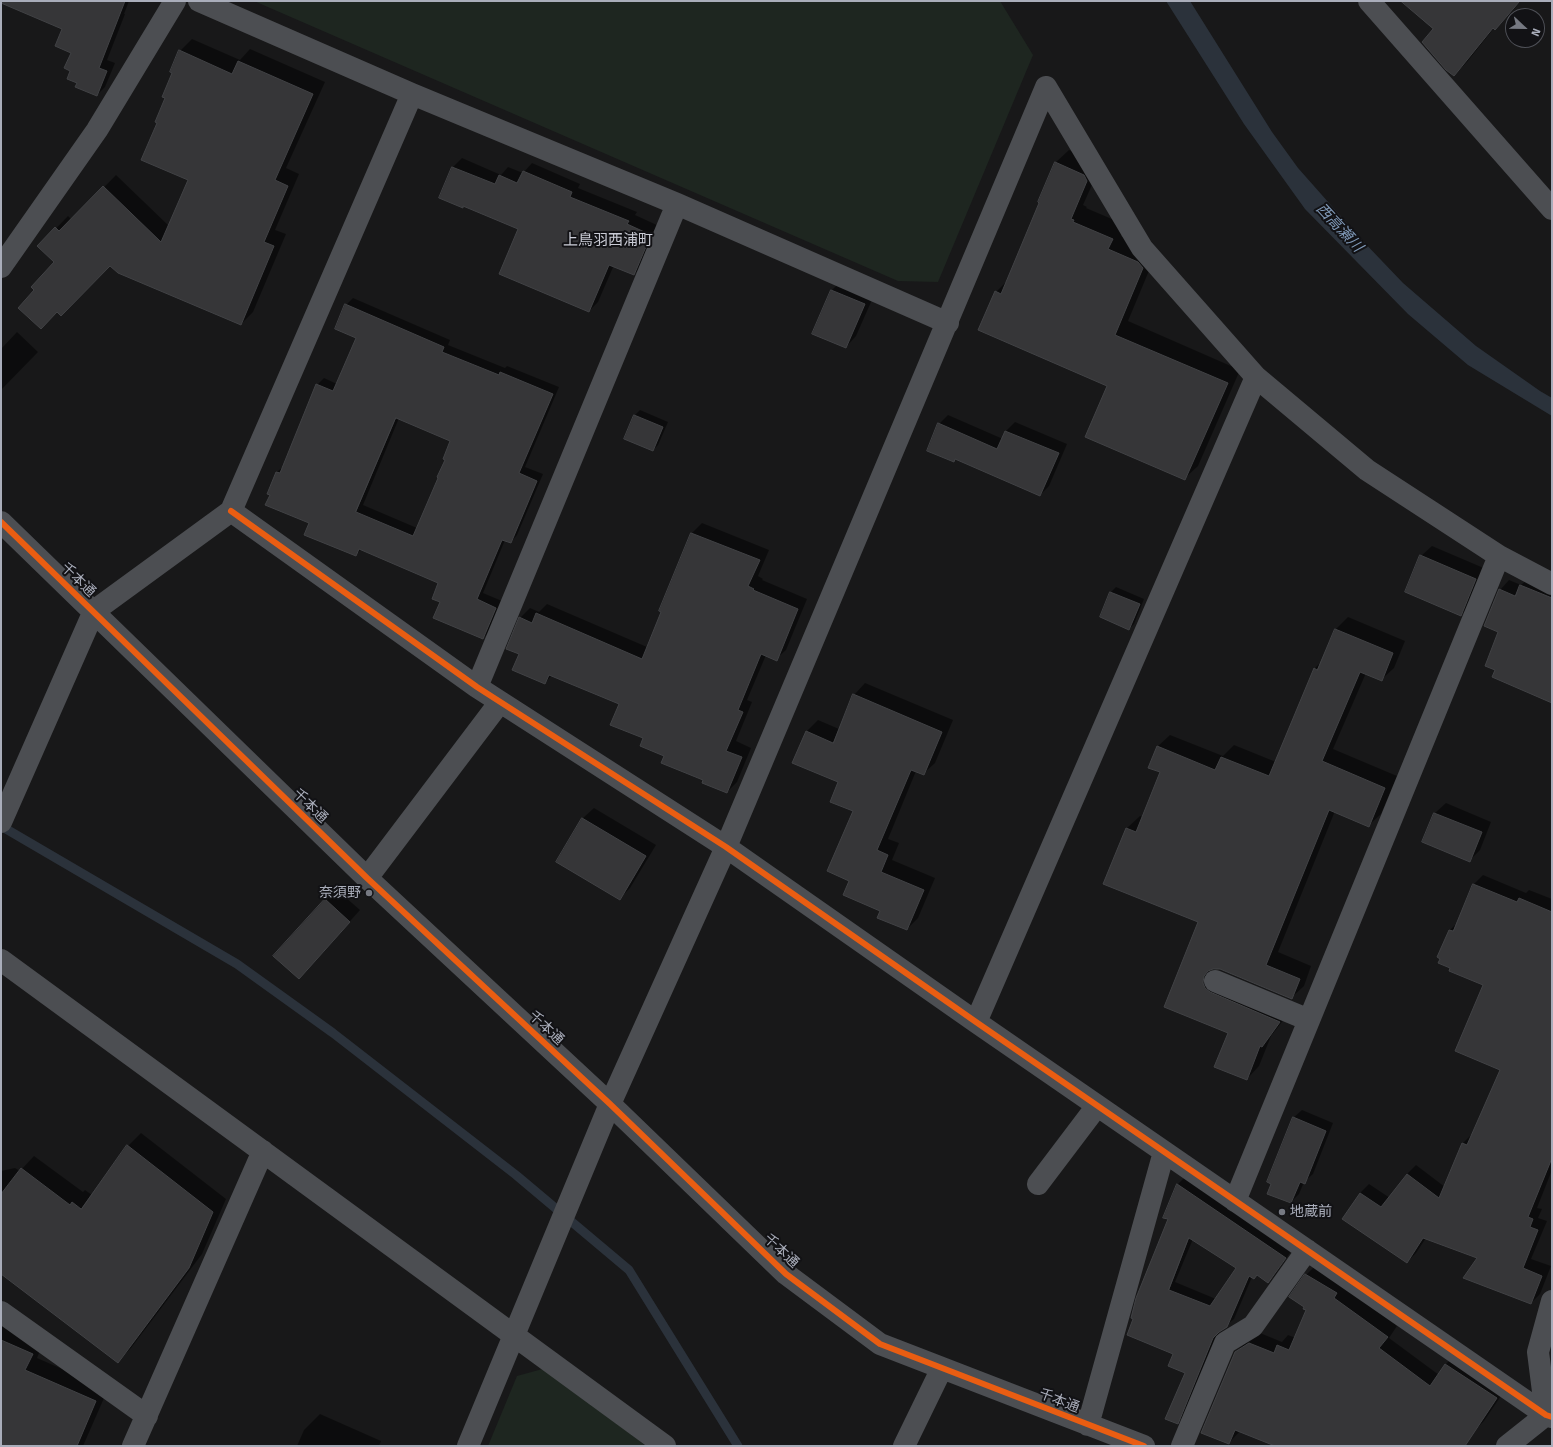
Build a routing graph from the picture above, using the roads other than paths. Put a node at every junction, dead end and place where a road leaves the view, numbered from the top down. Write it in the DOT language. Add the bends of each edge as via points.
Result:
graph roads {
  1 [pos="175,1"];
  2 [pos="200,1"];
  3 [pos="1369,1"];
  4 [pos="412,94"];
  5 [pos="677,204"];
  6 [pos="1551,206"];
  7 [pos="1,267"];
  8 [pos="948,322"];
  9 [pos="1256,377"];
  10 [pos="231,511"];
  11 [pos="1,522"];
  12 [pos="1500,556"];
  13 [pos="1552,584"];
  14 [pos="94,611"];
  15 [pos="477,687"];
  16 [pos="500,702"];
  17 [pos="1,822"];
  18 [pos="726,847"];
  19 [pos="367,878"];
  20 [pos="1,960"];
  21 [pos="1215,981"];
  22 [pos="1309,1020"];
  23 [pos="976,1022"];
  24 [pos="610,1104"];
  25 [pos="1097,1106"];
  26 [pos="263,1151"];
  27 [pos="1164,1152"];
  28 [pos="1038,1184"];
  29 [pos="1235,1201"];
  30 [pos="1307,1250"];
  31 [pos="1552,1301"];
  32 [pos="1,1312"];
  33 [pos="514,1335"];
  34 [pos="942,1368"];
  35 [pos="147,1416"];
  36 [pos="1549,1416"];
  37 [pos="1088,1425"];
  38 [pos="133,1446"];
  39 [pos="468,1446"];
  40 [pos="665,1446"];
  41 [pos="904,1446"];
  42 [pos="1144,1446"];
  43 [pos="1182,1446"];
  44 [pos="1507,1446"];
  1 -- 7 [label="street" via="97,130"];
  2 -- 4 [label="street"];
  3 -- 6 [label="street"];
  4 -- 5 [label="street"];
  4 -- 10 [label="street"];
  5 -- 8 [label="street"];
  5 -- 15 [label="street"];
  8 -- 9 [label="street" via="1046,87 1142,248"];
  8 -- 18 [label="street"];
  9 -- 12 [label="street" via="1367,470"];
  9 -- 23 [label="street"];
  10 -- 14 [label="street"];
  10 -- 15 [label="street"];
  11 -- 14 [label="street, 千本通"];
  12 -- 13 [label="street"];
  12 -- 22 [label="street"];
  14 -- 17 [label="street"];
  14 -- 19 [label="street, 千本通"];
  15 -- 16 [label="street"];
  16 -- 18 [label="street"];
  16 -- 19 [label="street"];
  18 -- 23 [label="street"];
  18 -- 24 [label="street"];
  19 -- 24 [label="street, 千本通"];
  20 -- 26 [label="street"];
  21 -- 22 [label="street"];
  22 -- 29 [label="street"];
  23 -- 25 [label="street"];
  24 -- 33 [label="street"];
  24 -- 34 [label="street, 千本通" via="786,1274 880,1344"];
  25 -- 27 [label="street"];
  25 -- 28 [label="street"];
  26 -- 33 [label="street"];
  26 -- 35 [label="street"];
  27 -- 29 [label="street"];
  27 -- 37 [label="street"];
  29 -- 30 [label="street"];
  30 -- 36 [label="street"];
  30 -- 43 [label="street" via="1253,1326 1225,1342"];
  31 -- 36 [label="street" via="1538,1352"];
  32 -- 35 [label="street"];
  33 -- 39 [label="street"];
  33 -- 40 [label="street"];
  34 -- 37 [label="street, 千本通"];
  34 -- 41 [label="street"];
  35 -- 38 [label="street"];
  36 -- 44 [label="street"];
  37 -- 42 [label="street, 千本通"];
}
